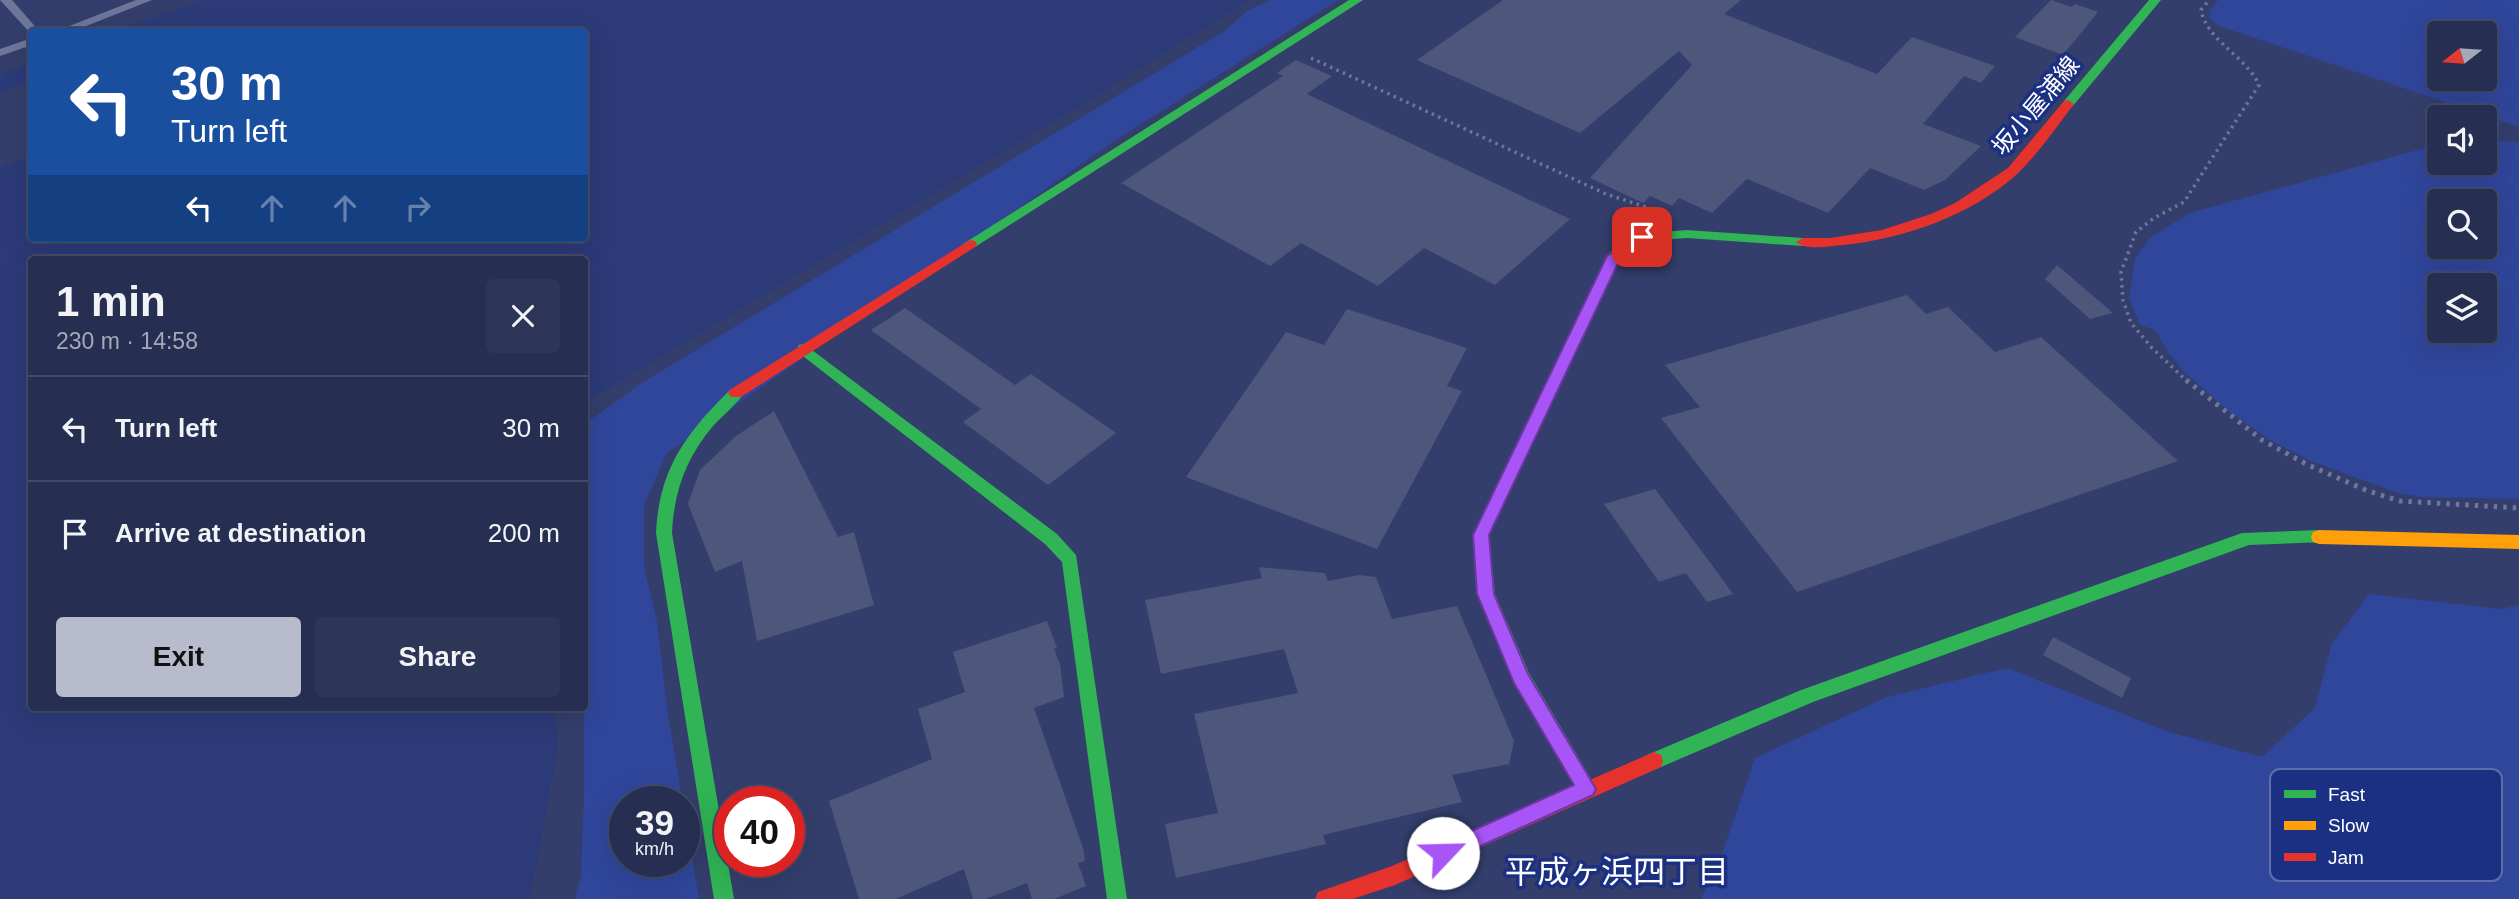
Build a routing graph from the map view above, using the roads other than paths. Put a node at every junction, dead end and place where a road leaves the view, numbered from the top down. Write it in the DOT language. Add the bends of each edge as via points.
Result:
graph roads {
  1 [pos="6,0"];
  2 [pos="146,0"];
  3 [pos="1357,0"];
  4 [pos="2155,0"];
  5 [pos="31,28"];
  6 [pos="70,28"];
  7 [pos="28,42"];
  8 [pos="0,53"];
  9 [pos="804,349"];
  10 [pos="2519,542"];
  11 [pos="1587,789"];
  12 [pos="724,899"];
  13 [pos="1117,899"];
  14 [pos="1325,899"];
  1 -- 5 [label="lane"];
  2 -- 6 [label="lane"];
  3 -- 9 [label="street"];
  4 -- 11 [label="street, 坂小屋浦線" via="2007,176 1953,210 1875,236 1810,243 1687,234 1642,237 1614,256 1481,535 1486,594 1521,677"];
  7 -- 8 [label="lane"];
  9 -- 12 [label="street" via="740,388 705,422 682,454 665,499 664,533"];
  9 -- 13 [label="street" via="1051,539 1070,560"];
  10 -- 11 [label="street" via="2248,538 1807,696"];
  11 -- 14 [label="street" via="1395,875"];
}
